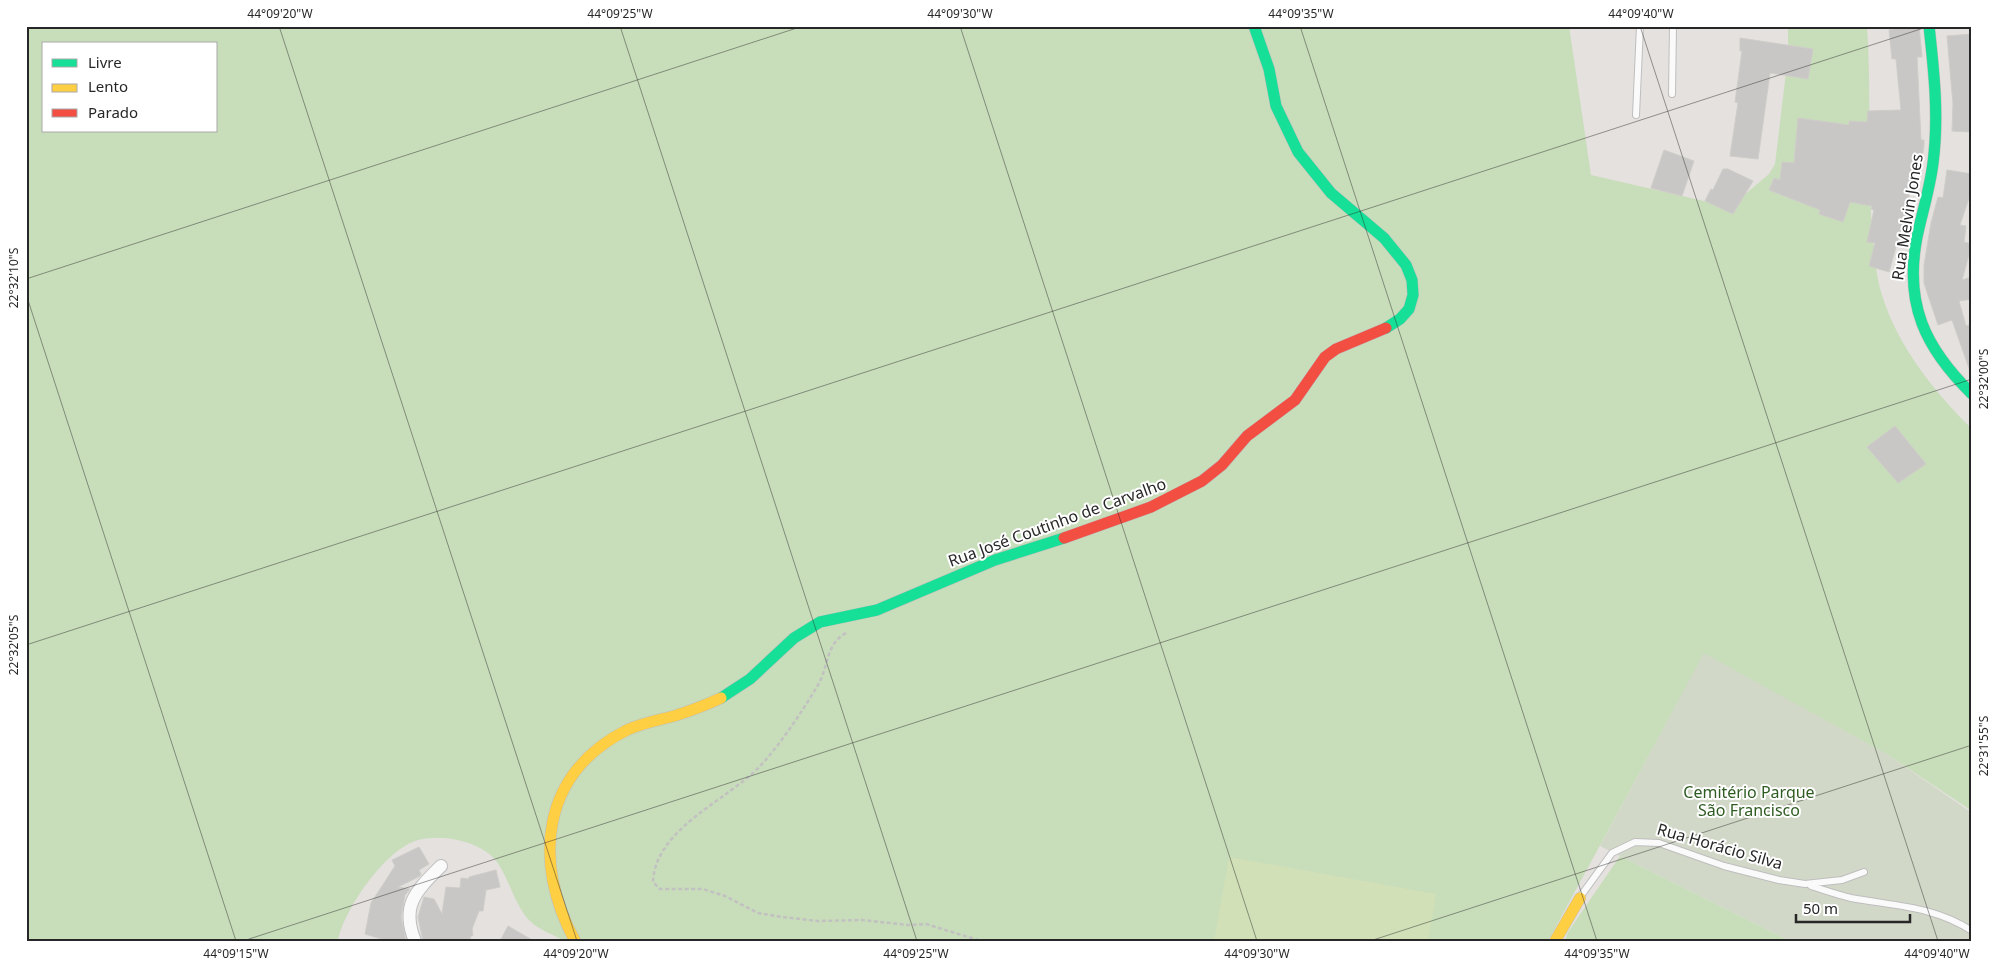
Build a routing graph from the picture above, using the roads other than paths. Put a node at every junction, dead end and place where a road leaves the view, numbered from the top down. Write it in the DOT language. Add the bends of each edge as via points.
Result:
graph roads {
  1 [pos="1254,26"];
  2 [pos="1640,26"];
  3 [pos="1673,26"];
  4 [pos="1929,26"];
  5 [pos="1672,94"];
  6 [pos="1636,115"];
  7 [pos="1972,394"];
  8 [pos="441,866"];
  9 [pos="1864,872"];
  10 [pos="1805,884"];
  11 [pos="1580,898"];
  12 [pos="1972,931"];
  13 [pos="415,941"];
  14 [pos="575,941"];
  15 [pos="1555,941"];
  1 -- 14 [label="street, Rua José Coutinho de Carvalho" via="1268,66 1277,109 1296,152 1330,193 1371,226 1407,268 1413,296 1402,318 1394,326 1350,342 1328,355 1310,375 1296,399 1244,438 1217,469 1175,496 1138,512 988,563 866,614 843,615 813,625 778,650 747,682 731,693 678,715 631,728 588,754 558,798 551,833 555,892"];
  2 -- 6 [label="lane"];
  3 -- 5 [label="lane"];
  4 -- 7 [label="street, Rua Melvin Jones" via="1937,122 1933,166 1915,250 1912,294 1924,333 1937,357"];
  8 -- 13 [label="street" via="418,889 411,903 409,918"];
  9 -- 10 [label="lane, Rua Horácio Silva" via="1842,880"];
  10 -- 11 [label="lane, Rua Horácio Silva" via="1724,866 1659,844 1640,842 1612,853"];
  10 -- 12 [label="lane" via="1850,898 1911,906 1954,919"];
  11 -- 15 [label="street, Rua Horácio Silva"];
}
